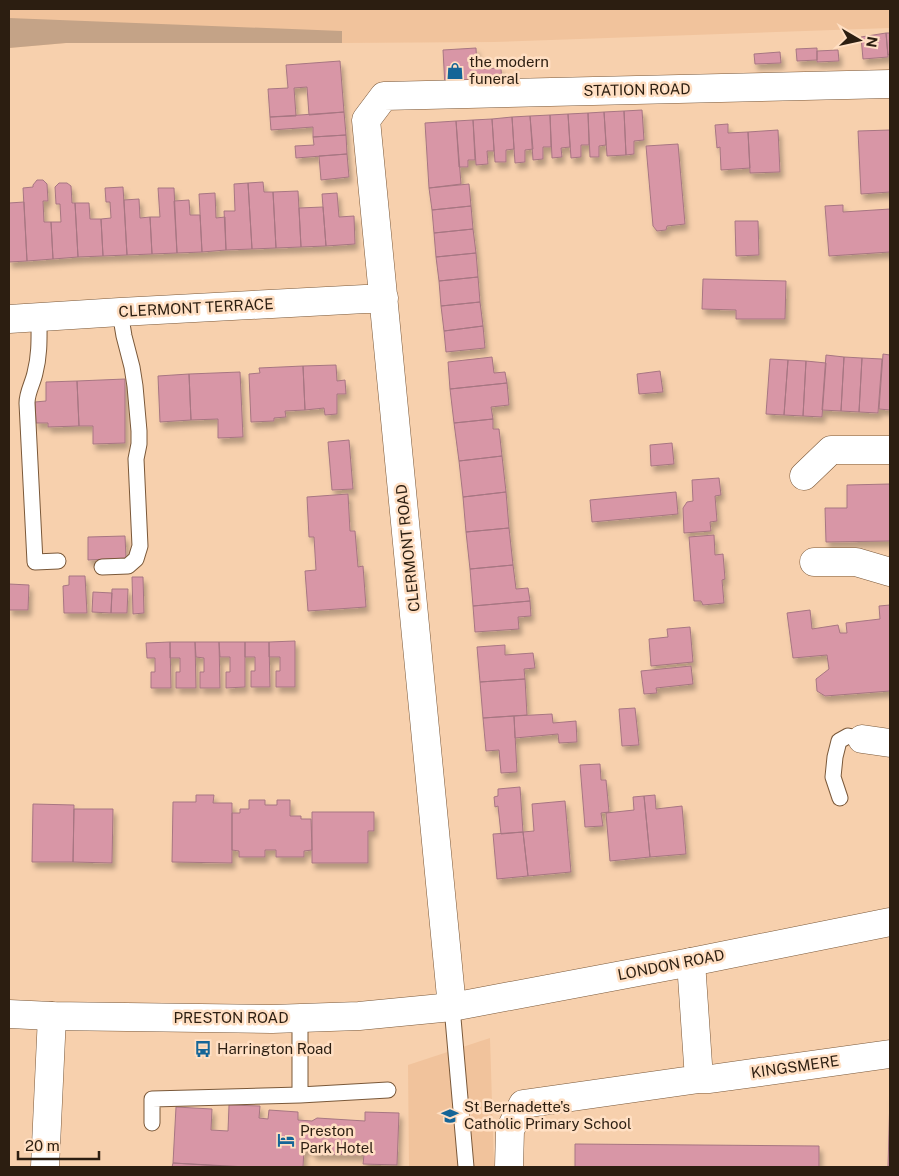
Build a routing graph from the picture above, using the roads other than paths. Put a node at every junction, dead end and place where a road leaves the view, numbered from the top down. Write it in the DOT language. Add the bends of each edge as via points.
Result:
graph roads {
  1 [pos="890,84"];
  2 [pos="384,96"];
  3 [pos="384,298"];
  4 [pos="120,312"];
  5 [pos="38,318"];
  6 [pos="9,319"];
  7 [pos="890,450"];
  8 [pos="804,476"];
  9 [pos="58,561"];
  10 [pos="814,562"];
  11 [pos="102,567"];
  12 [pos="890,572"];
  13 [pos="862,738"];
  14 [pos="890,743"];
  15 [pos="840,798"];
  16 [pos="890,922"];
  17 [pos="691,962"];
  18 [pos="452,1007"];
  19 [pos="9,1014"];
  20 [pos="52,1016"];
  21 [pos="300,1018"];
  22 [pos="890,1054"];
  23 [pos="699,1079"];
  24 [pos="388,1090"];
  25 [pos="300,1095"];
  26 [pos="152,1123"];
  27 [pos="45,1167"];
  28 [pos="466,1167"];
  29 [pos="509,1167"];
  1 -- 2 [label="main road, STATION ROAD"];
  2 -- 3 [label="main road, CLERMONT ROAD" via="366,120"];
  3 -- 4 [label="main road, CLERMONT TERRACE"];
  3 -- 18 [label="main road, CLERMONT ROAD"];
  4 -- 5 [label="main road, CLERMONT TERRACE"];
  4 -- 11 [label="lane" via="132,367 139,431 136,459 140,546 136,559 128,566"];
  5 -- 6 [label="main road, CLERMONT TERRACE"];
  5 -- 9 [label="lane" via="40,352 27,395 35,562"];
  7 -- 8 [label="main road" via="831,450"];
  10 -- 12 [label="main road" via="856,562"];
  13 -- 14 [label="main road"];
  13 -- 15 [label="lane" via="848,736 840,741 833,777"];
  16 -- 17 [label="main road, LONDON ROAD"];
  17 -- 18 [label="main road, LONDON ROAD"];
  17 -- 23 [label="main road"];
  18 -- 21 [label="main road, PRESTON ROAD"];
  18 -- 28 [label="lane"];
  19 -- 20 [label="main road, PRESTON ROAD"];
  20 -- 21 [label="main road, PRESTON ROAD"];
  20 -- 27 [label="main road"];
  21 -- 25 [label="lane"];
  22 -- 23 [label="main road, KINGSMERE"];
  23 -- 29 [label="main road, KINGSMERE" via="523,1104 510,1130"];
  24 -- 25 [label="lane"];
  25 -- 26 [label="lane" via="152,1098"];
}
